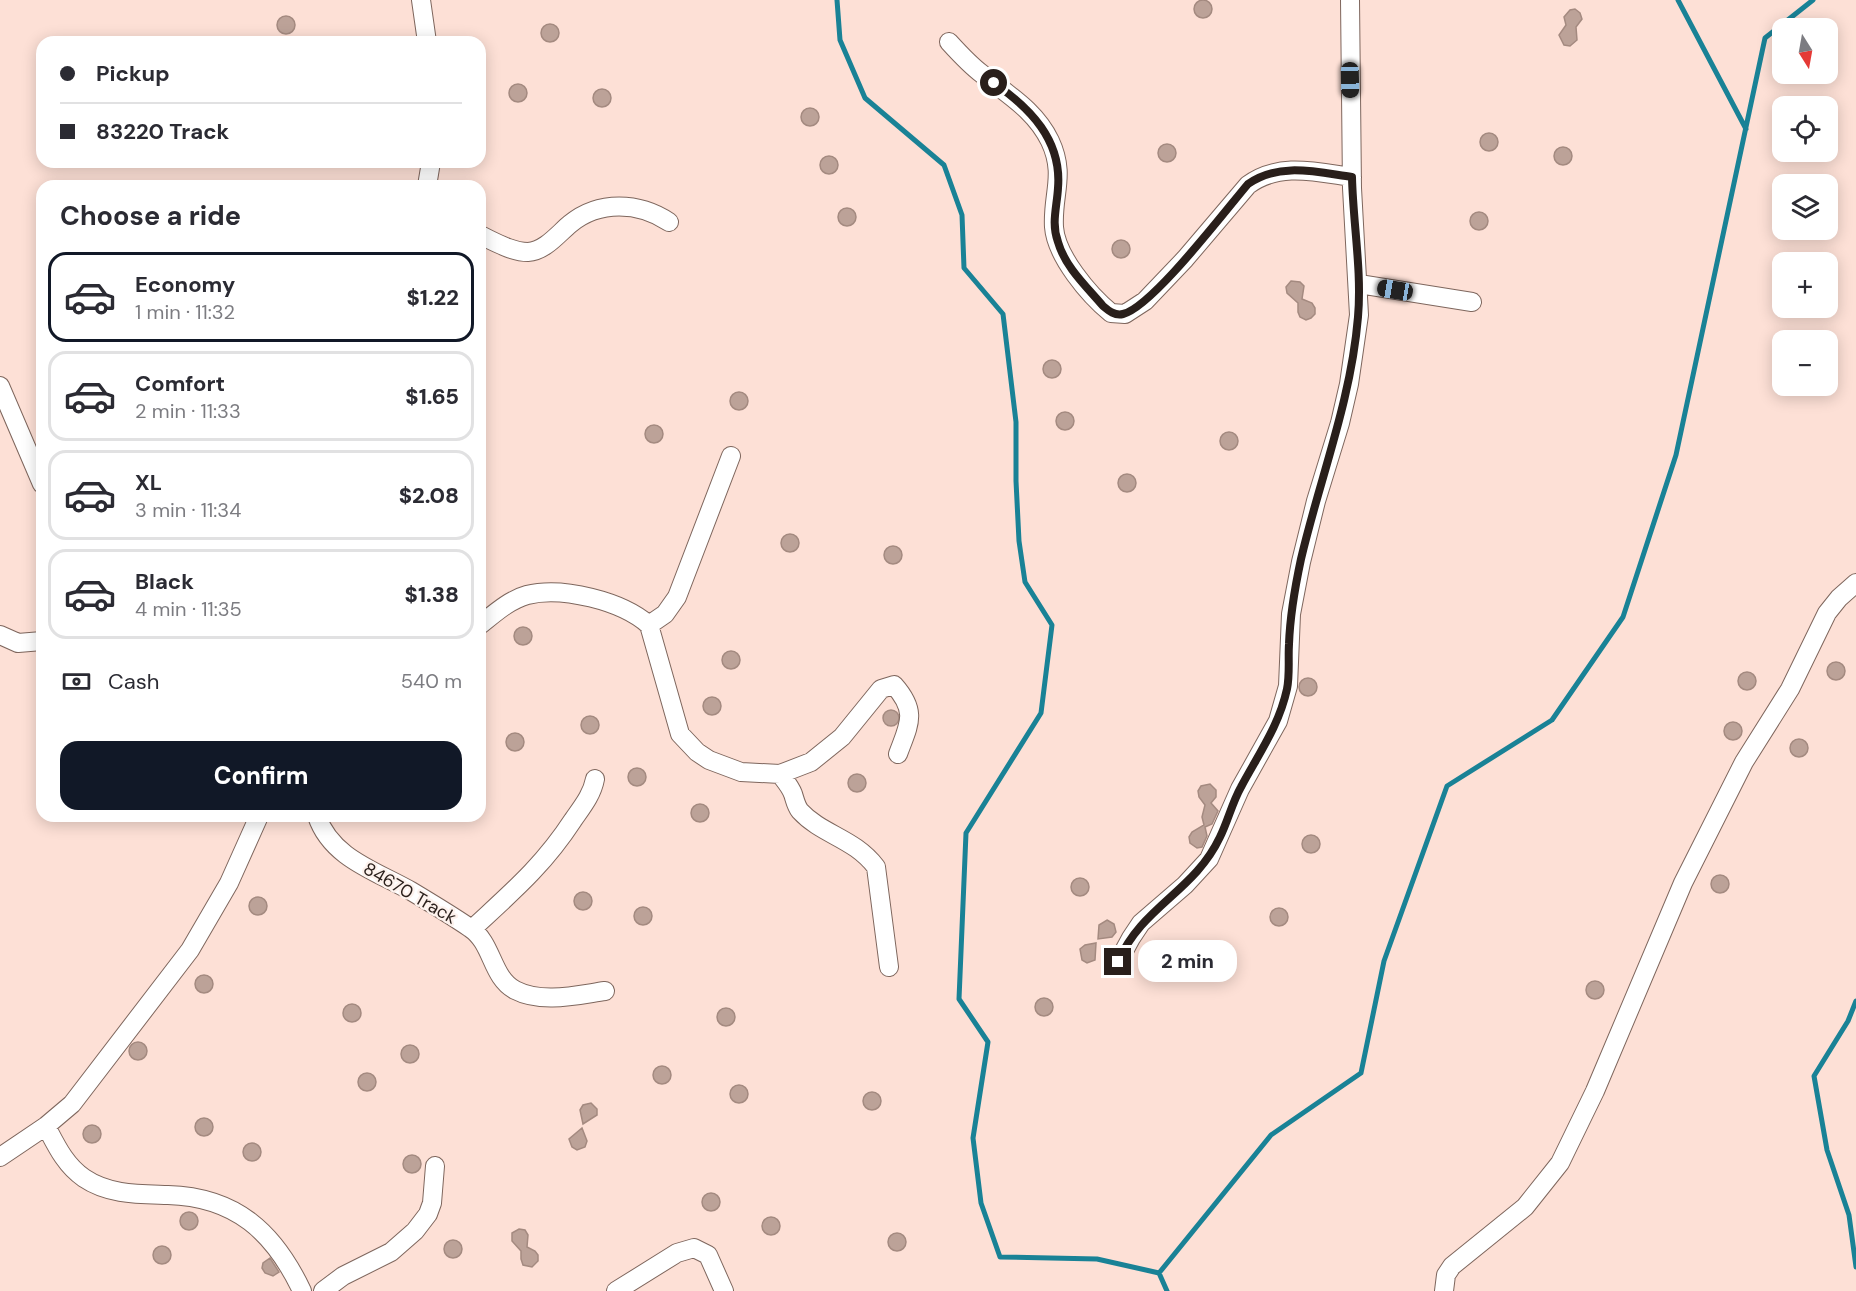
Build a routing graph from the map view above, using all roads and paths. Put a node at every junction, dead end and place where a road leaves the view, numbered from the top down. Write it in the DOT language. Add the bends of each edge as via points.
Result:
graph roads {
  1 [pos="421,0"];
  2 [pos="1350,0"];
  3 [pos="426,36"];
  4 [pos="949,42"];
  5 [pos="1352,177"];
  6 [pos="669,222"];
  7 [pos="486,238"];
  8 [pos="1359,284"];
  9 [pos="1472,302"];
  10 [pos="0,386"];
  11 [pos="731,456"];
  12 [pos="36,470"];
  13 [pos="1856,583"];
  14 [pos="486,621"];
  15 [pos="649,625"];
  16 [pos="0,635"];
  17 [pos="36,642"];
  18 [pos="898,754"];
  19 [pos="780,774"];
  20 [pos="595,779"];
  21 [pos="256,822"];
  22 [pos="320,822"];
  23 [pos="472,929"];
  24 [pos="1118,962"];
  25 [pos="889,967"];
  26 [pos="605,991"];
  27 [pos="46,1126"];
  28 [pos="0,1157"];
  29 [pos="435,1166"];
  30 [pos="302,1291"];
  31 [pos="323,1291"];
  32 [pos="616,1291"];
  33 [pos="724,1291"];
  34 [pos="1444,1291"];
  1 -- 3 [label="street"];
  2 -- 5 [label="street"];
  4 -- 5 [label="street" via="971,65 1025,107 1044,130 1058,169 1054,228 1057,241 1071,268 1111,313 1125,314 1145,301 1258,177 1284,170"];
  5 -- 8 [label="street"];
  6 -- 7 [label="street" via="643,208 630,206 583,216 540,249 526,252"];
  8 -- 9 [label="street"];
  8 -- 24 [label="street" via="1359,315 1349,384 1300,562 1291,614 1288,686 1278,721 1240,789 1209,859 1142,923"];
  10 -- 12 [label="street"];
  11 -- 15 [label="street" via="677,597 665,614"];
  13 -- 34 [label="street" via="1827,613 1790,688 1744,762 1683,883 1595,1091 1560,1163 1525,1207 1452,1266"];
  14 -- 15 [label="street" via="512,602 540,593 609,603"];
  15 -- 19 [label="street" via="680,734 697,752 720,766 741,772"];
  16 -- 17 [label="street" via="18,643"];
  18 -- 19 [label="street" via="910,714 905,698 891,685 881,689 826,752"];
  19 -- 25 [label="street" via="800,811 853,844 876,867"];
  20 -- 23 [label="street, 84670 Track" via="587,799 555,848"];
  21 -- 27 [label="street" via="229,883 190,950 82,1091"];
  22 -- 23 [label="street, 84670 Track" via="347,856 364,868 410,890"];
  23 -- 26 [label="street" via="488,948 500,976 515,990 550,997"];
  27 -- 28 [label="street"];
  27 -- 30 [label="street" via="72,1168 98,1186 139,1195 201,1198 245,1218 278,1247"];
  29 -- 31 [label="street" via="432,1203 415,1231 391,1252 343,1276"];
  32 -- 33 [label="street" via="677,1253 694,1248 708,1255"];
}
